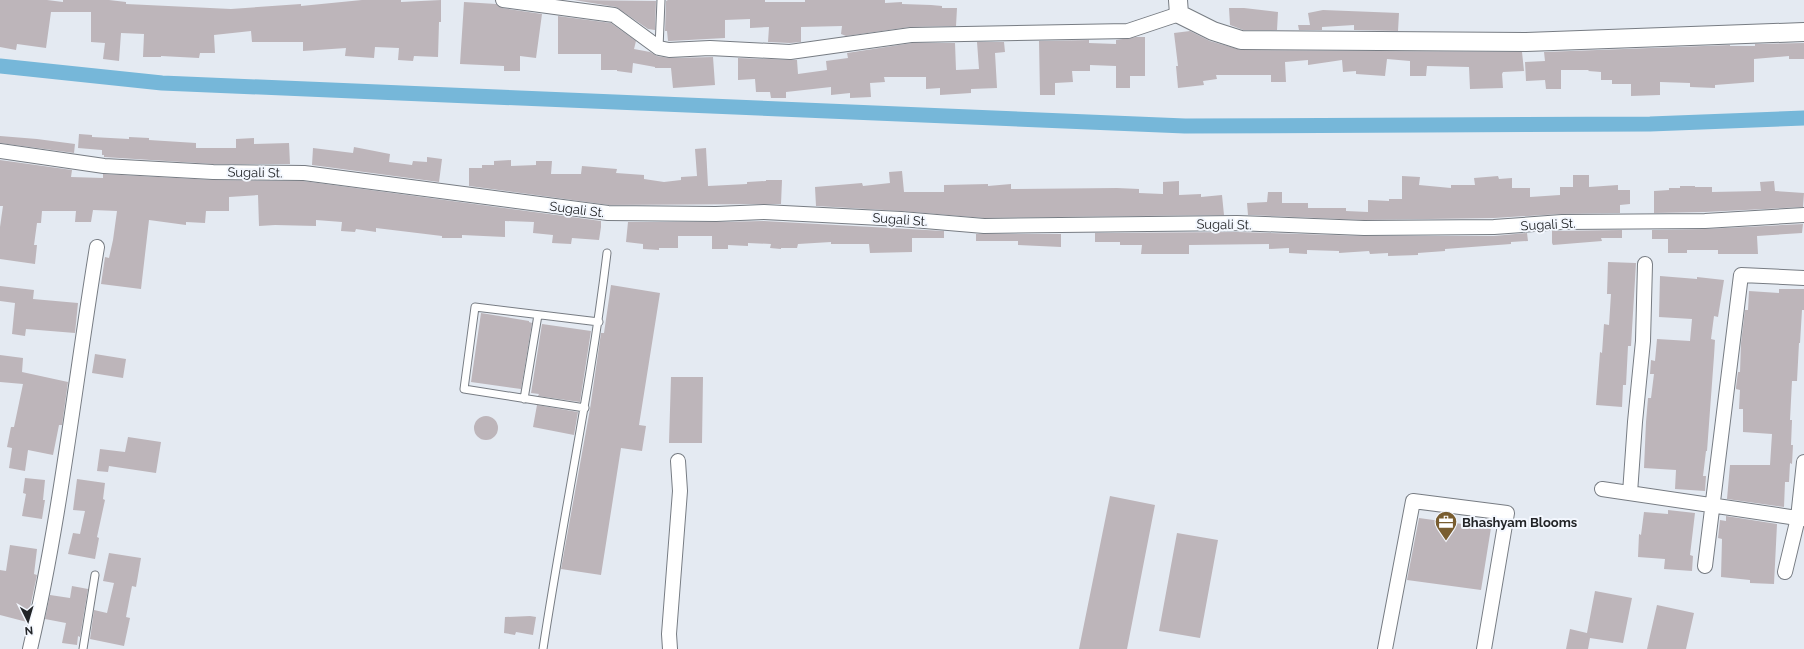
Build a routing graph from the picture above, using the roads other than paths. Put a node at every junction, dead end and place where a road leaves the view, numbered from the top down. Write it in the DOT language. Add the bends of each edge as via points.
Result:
graph roads {
  1 [pos="503,0"];
  2 [pos="661,0"];
  3 [pos="529,2"];
  4 [pos="1179,7"];
  5 [pos="1804,32"];
  6 [pos="659,48"];
  7 [pos="0,151"];
  8 [pos="1804,215"];
  9 [pos="97,247"];
  10 [pos="607,254"];
  11 [pos="1645,264"];
  12 [pos="1804,278"];
  13 [pos="538,314"];
  14 [pos="599,322"];
  15 [pos="524,399"];
  16 [pos="585,408"];
  17 [pos="678,461"];
  18 [pos="1804,462"];
  19 [pos="1602,489"];
  20 [pos="1630,493"];
  21 [pos="1711,505"];
  22 [pos="1801,518"];
  23 [pos="1705,566"];
  24 [pos="1785,572"];
  25 [pos="95,575"];
  26 [pos="30,649"];
  27 [pos="83,649"];
  28 [pos="544,649"];
  29 [pos="670,649"];
  30 [pos="1385,649"];
  31 [pos="1484,649"];
  1 -- 3 [label="street"];
  2 -- 6 [label="lane"];
  3 -- 6 [label="street" via="614,15"];
  4 -- 5 [label="street" via="1214,31 1241,40 1526,42"];
  4 -- 6 [label="street" via="1128,31 911,35 790,52"];
  7 -- 8 [label="street, Sugali St." via="104,166 213,172 304,173 608,213 764,212 984,226 1237,223 1364,228 1705,221"];
  9 -- 26 [label="street" via="45,586"];
  10 -- 14 [label="lane"];
  11 -- 20 [label="street" via="1643,341"];
  12 -- 21 [label="street" via="1741,275"];
  13 -- 14 [label="lane"];
  13 -- 15 [label="lane"];
  13 -- 15 [label="lane" via="475,307 464,389"];
  14 -- 16 [label="lane"];
  15 -- 16 [label="lane"];
  16 -- 28 [label="lane" via="548,612"];
  17 -- 29 [label="street" via="680,491"];
  18 -- 22 [label="street"];
  19 -- 20 [label="street"];
  20 -- 21 [label="street"];
  21 -- 22 [label="street"];
  21 -- 23 [label="street"];
  22 -- 24 [label="street"];
  25 -- 27 [label="lane"];
  30 -- 31 [label="street" via="1413,502 1507,513"];
}
